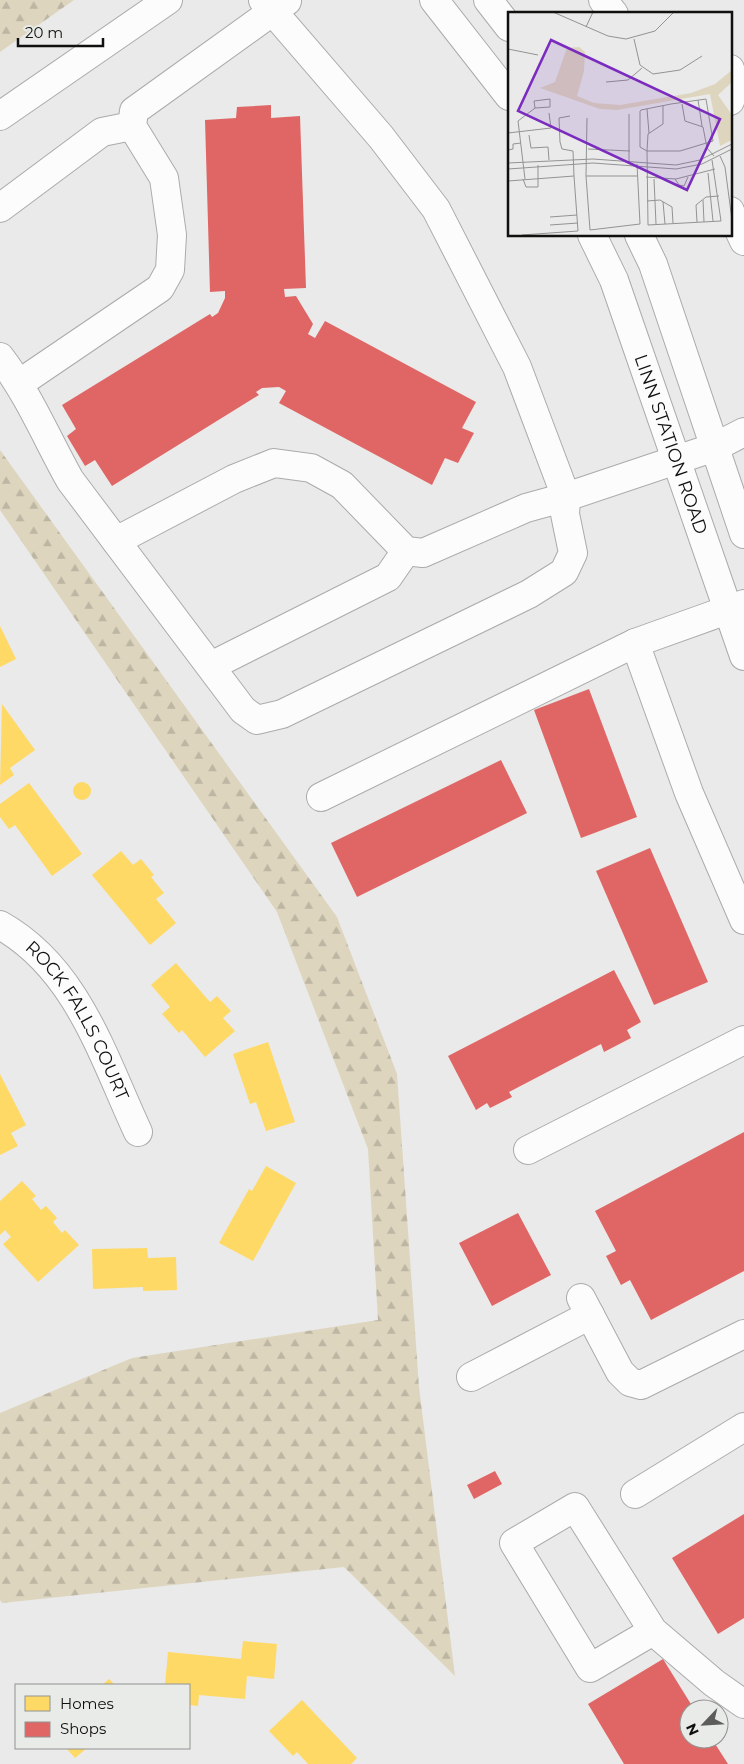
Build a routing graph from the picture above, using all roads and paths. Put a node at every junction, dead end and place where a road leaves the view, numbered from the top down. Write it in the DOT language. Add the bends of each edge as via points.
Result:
graph roads {
  1 [pos="168,0"];
  2 [pos="434,0"];
  3 [pos="488,0"];
  4 [pos="603,0"];
  5 [pos="275,4"];
  6 [pos="612,12"];
  7 [pos="508,26"];
  8 [pos="732,75"];
  9 [pos="508,95"];
  10 [pos="732,96"];
  11 [pos="0,116"];
  12 [pos="132,126"];
  13 [pos="0,208"];
  14 [pos="732,215"];
  15 [pos="592,236"];
  16 [pos="639,236"];
  17 [pos="744,241"];
  18 [pos="0,357"];
  19 [pos="20,383"];
  20 [pos="744,432"];
  21 [pos="715,447"];
  22 [pos="675,460"];
  23 [pos="566,497"];
  24 [pos="742,525"];
  25 [pos="700,534"];
  26 [pos="116,541"];
  27 [pos="406,551"];
  28 [pos="736,608"];
  29 [pos="635,643"];
  30 [pos="744,656"];
  31 [pos="211,666"];
  32 [pos="322,797"];
  33 [pos="744,920"];
  34 [pos="0,925"];
  35 [pos="744,1040"];
  36 [pos="138,1132"];
  37 [pos="528,1150"];
  38 [pos="744,1334"];
  39 [pos="471,1377"];
  40 [pos="744,1427"];
  41 [pos="635,1494"];
  42 [pos="653,1631"];
  43 [pos="744,1704"];
  1 -- 11 [label="street"];
  2 -- 9 [label="street"];
  3 -- 7 [label="street"];
  4 -- 6 [label="street"];
  5 -- 12 [label="street" via="134,112"];
  5 -- 23 [label="street" via="436,210 517,367"];
  8 -- 10 [label="street" via="736,86"];
  12 -- 13 [label="street" via="102,132"];
  12 -- 19 [label="street" via="164,178 172,235 170,270 160,288"];
  14 -- 17 [label="street"];
  15 -- 22 [label="street, LINN STATION ROAD" via="614,280"];
  16 -- 21 [label="street" via="653,264"];
  18 -- 19 [label="street"];
  19 -- 26 [label="street" via="70,480"];
  20 -- 21 [label="street"];
  21 -- 22 [label="street"];
  21 -- 24 [label="street"];
  22 -- 23 [label="street"];
  22 -- 25 [label="street, LINN STATION ROAD"];
  23 -- 27 [label="street" via="526,508 423,553"];
  23 -- 31 [label="street" via="565,514 573,553 564,572 530,594 282,714 257,720 243,710"];
  24 -- 25 [label="street"];
  25 -- 28 [label="street, LINN STATION ROAD"];
  26 -- 27 [label="street" via="234,479 274,463 311,468 342,485"];
  26 -- 31 [label="street"];
  27 -- 31 [label="street" via="388,577"];
  28 -- 29 [label="street"];
  28 -- 30 [label="street, LINN STATION ROAD"];
  29 -- 32 [label="street"];
  29 -- 33 [label="street" via="689,793"];
  34 -- 36 [label="street, ROCK FALLS COURT" via="32,948 57,972 73,994"];
  35 -- 37 [label="street"];
  38 -- 39 [label="street" via="641,1385 630,1382 620,1372 586,1306"];
  40 -- 41 [label="street"];
  42 -- 42 [label="street" via="575,1507 514,1543 590,1668"];
  42 -- 43 [label="street"];
}
